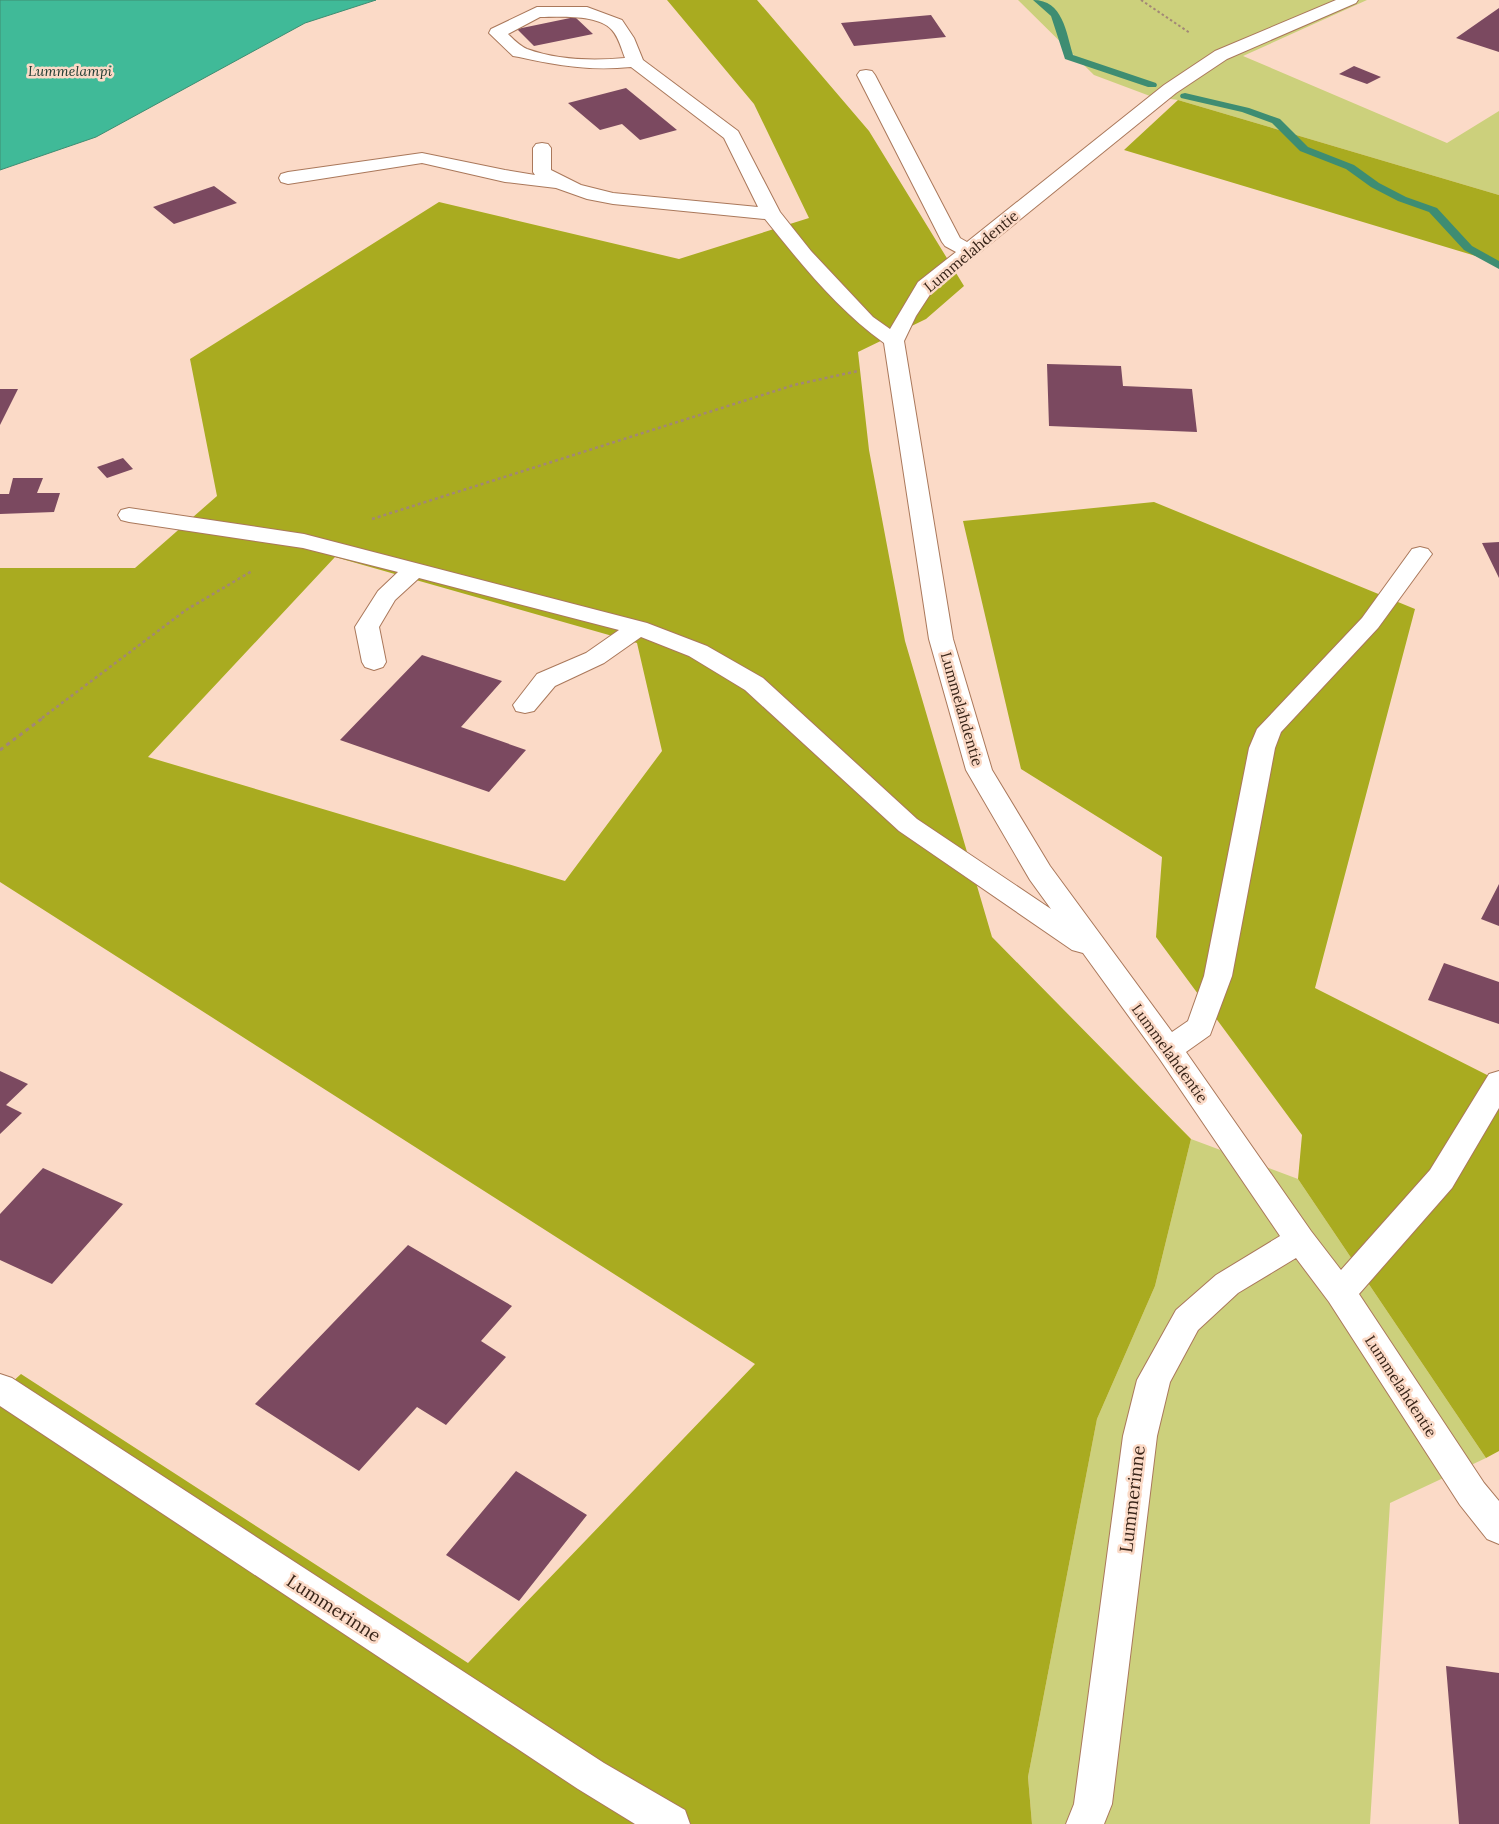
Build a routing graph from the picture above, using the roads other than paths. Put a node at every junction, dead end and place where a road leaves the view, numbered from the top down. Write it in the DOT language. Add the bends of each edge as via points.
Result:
graph roads {
  1 [pos="1350,0"];
  2 [pos="635,62"];
  3 [pos="866,75"];
  4 [pos="542,148"];
  5 [pos="288,178"];
  6 [pos="555,183"];
  7 [pos="771,214"];
  8 [pos="969,251"];
  9 [pos="896,352"];
  10 [pos="129,515"];
  11 [pos="1420,554"];
  12 [pos="414,570"];
  13 [pos="640,628"];
  14 [pos="374,662"];
  15 [pos="525,705"];
  16 [pos="1098,954"];
  17 [pos="1169,1050"];
  18 [pos="1499,1082"];
  19 [pos="1300,1240"];
  20 [pos="1340,1293"];
  21 [pos="0,1388"];
  22 [pos="1499,1528"];
  23 [pos="671,1824"];
  24 [pos="1085,1824"];
  1 -- 8 [label="street, Lummelahdentie" via="1221,55 1170,89"];
  2 -- 2 [label="street" via="626,38 616,24 587,12 537,12 497,33 518,52 562,62 603,65"];
  2 -- 7 [label="street" via="732,135"];
  3 -- 8 [label="street" via="952,242"];
  4 -- 6 [label="street" via="542,172"];
  5 -- 6 [label="street" via="422,158"];
  6 -- 7 [label="street" via="627,201"];
  7 -- 9 [label="street" via="804,256"];
  8 -- 9 [label="street, Lummelahdentie" via="925,286 906,316"];
  9 -- 16 [label="street, Lummelahdentie" via="942,639 979,770 1040,873"];
  10 -- 12 [label="street" via="304,541"];
  11 -- 17 [label="street" via="1370,623 1270,729 1262,748 1218,976 1200,1026"];
  12 -- 13 [label="street"];
  12 -- 14 [label="street" via="386,596 367,627"];
  13 -- 15 [label="street" via="595,658 546,680"];
  13 -- 16 [label="street" via="698,651 754,684 908,824"];
  16 -- 17 [label="street, Lummelahdentie"];
  17 -- 19 [label="street, Lummelahdentie"];
  18 -- 20 [label="street" via="1441,1179"];
  19 -- 20 [label="street, Lummelahdentie"];
  19 -- 24 [label="street, Lummerinne" via="1227,1284 1187,1320 1154,1380 1140,1436 1092,1804"];
  20 -- 22 [label="street, Lummelahdentie" via="1472,1494"];
  21 -- 23 [label="street, Lummerinne" via="590,1776"];
}
